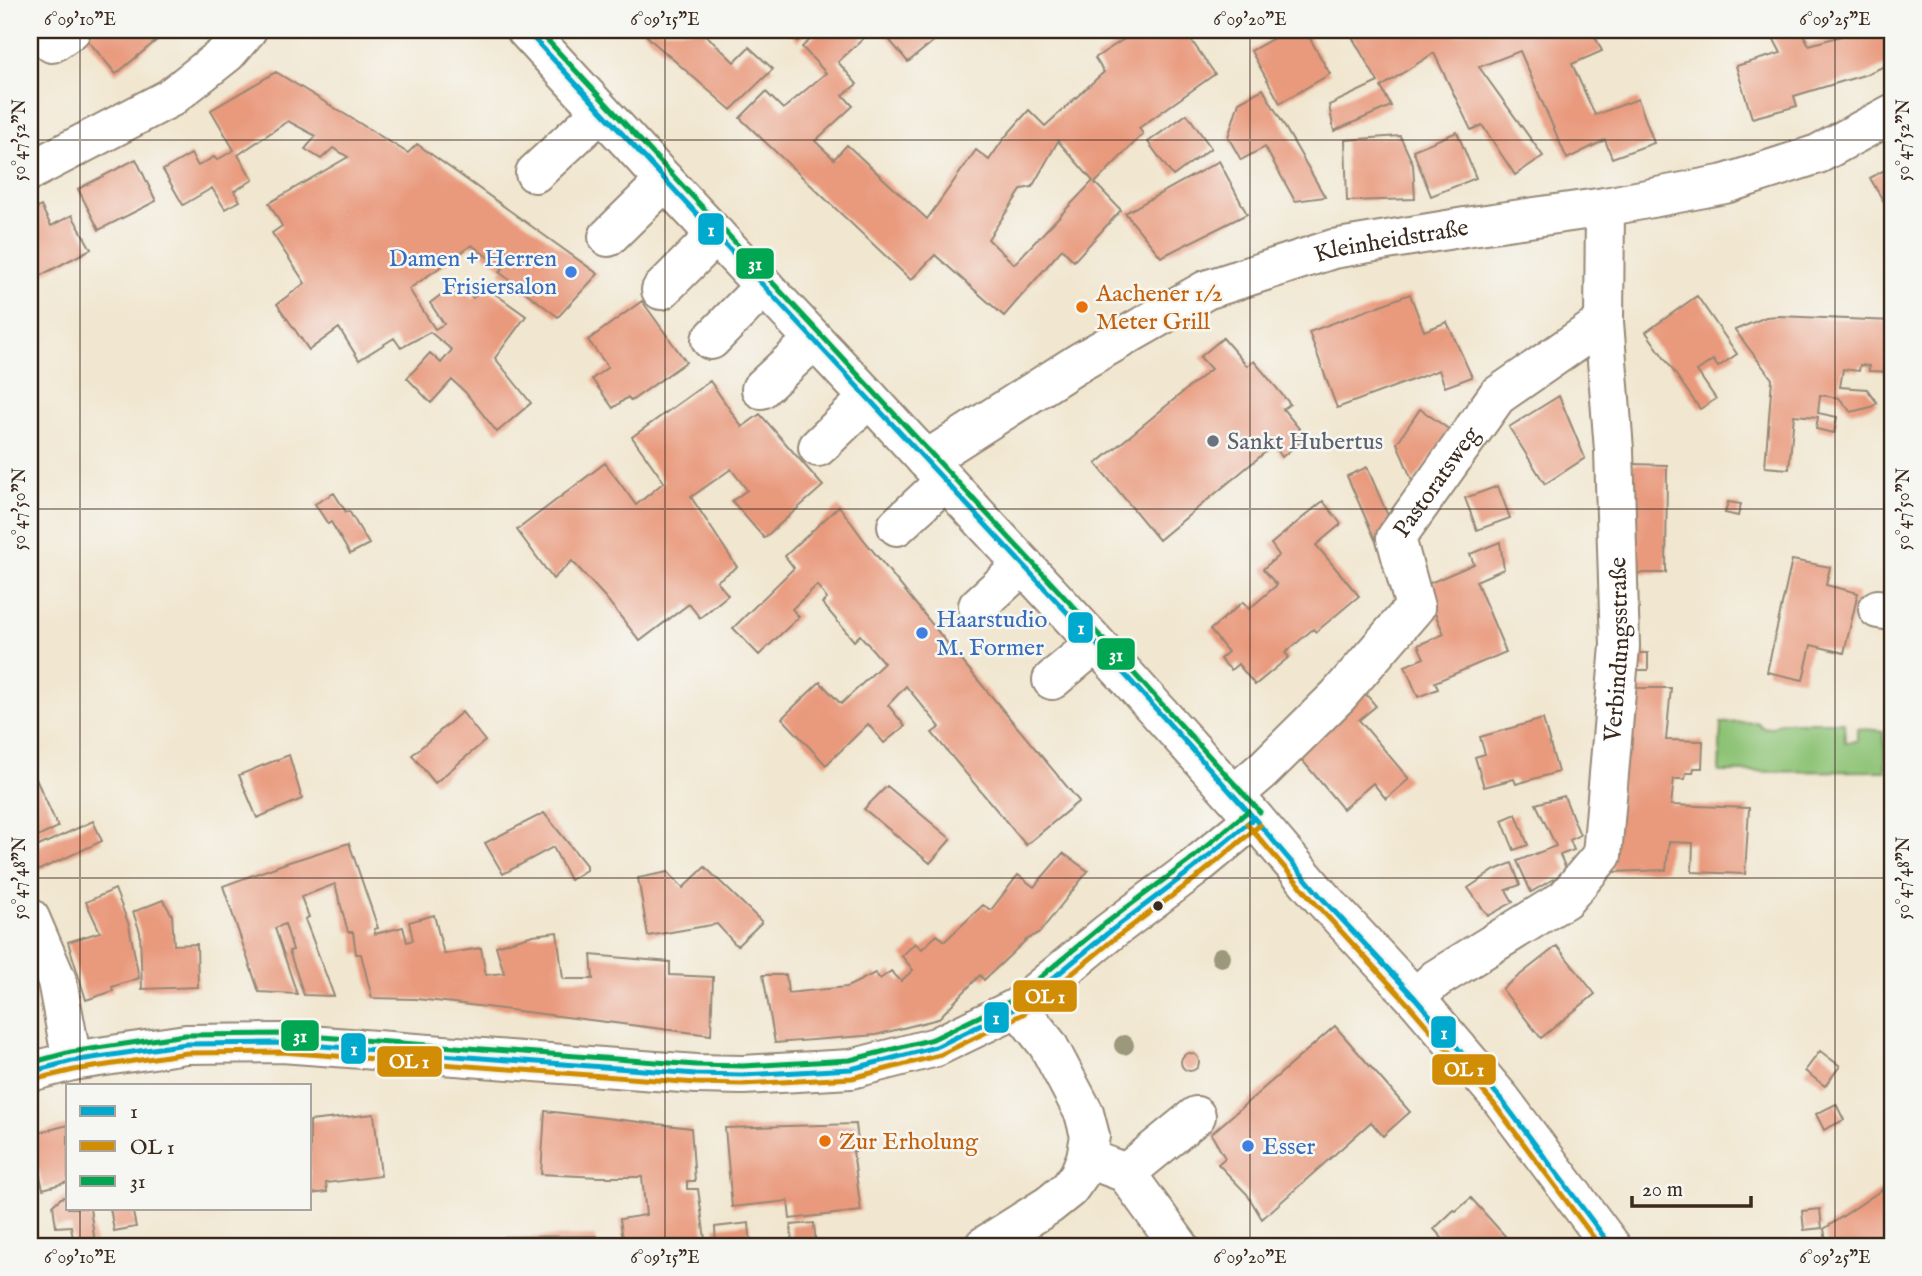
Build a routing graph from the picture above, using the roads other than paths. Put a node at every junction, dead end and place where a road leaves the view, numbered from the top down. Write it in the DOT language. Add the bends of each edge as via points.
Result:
graph roads {
  1 [pos="247,30"];
  2 [pos="526,30"];
  3 [pos="601,112"];
  4 [pos="1892,114"];
  5 [pos="30,171"];
  6 [pos="535,173"];
  7 [pos="665,181"];
  8 [pos="1605,207"];
  9 [pos="716,234"];
  10 [pos="608,237"];
  11 [pos="764,286"];
  12 [pos="661,290"];
  13 [pos="1604,322"];
  14 [pos="711,340"];
  15 [pos="814,340"];
  16 [pos="761,389"];
  17 [pos="869,398"];
  18 [pos="818,447"];
  19 [pos="935,470"];
  20 [pos="897,526"];
  21 [pos="1023,565"];
  22 [pos="978,606"];
  23 [pos="1096,644"];
  24 [pos="1052,680"];
  25 [pos="1244,807"];
  26 [pos="30,918"];
  27 [pos="1415,998"];
  28 [pos="1017,1007"];
  29 [pos="72,1061"];
  30 [pos="30,1072"];
  31 [pos="1196,1116"];
  32 [pos="1086,1158"];
  33 [pos="1126,1173"];
  34 [pos="984,1246"];
  35 [pos="1180,1246"];
  36 [pos="1611,1246"];
  1 -- 5 [label="street" via="228,52 170,98"];
  2 -- 3 [label="street"];
  3 -- 6 [label="street"];
  3 -- 7 [label="street"];
  4 -- 8 [label="street, Kleinheidstraße" via="1818,153 1726,184"];
  7 -- 9 [label="street"];
  7 -- 10 [label="street"];
  8 -- 13 [label="street, Verbindungsstraße"];
  8 -- 19 [label="street, Kleinheidstraße" via="1333,249 1206,290 1080,362"];
  9 -- 11 [label="street"];
  9 -- 12 [label="street"];
  11 -- 14 [label="street"];
  11 -- 15 [label="street"];
  13 -- 25 [label="street, Pastoratsweg" via="1497,396 1396,538 1415,607 1338,696 1263,770"];
  13 -- 27 [label="street, Verbindungsstraße" via="1614,450 1620,646 1602,855 1565,899 1436,979"];
  15 -- 16 [label="street"];
  15 -- 17 [label="street"];
  17 -- 18 [label="street"];
  17 -- 19 [label="street"];
  19 -- 20 [label="street, Kleinheidstraße"];
  19 -- 21 [label="street"];
  21 -- 22 [label="street"];
  21 -- 23 [label="street"];
  23 -- 24 [label="street"];
  23 -- 25 [label="street"];
  25 -- 27 [label="street"];
  25 -- 28 [label="street" via="1194,868"];
  26 -- 29 [label="street" via="57,981"];
  27 -- 36 [label="street" via="1501,1099"];
  28 -- 29 [label="street" via="936,1047 851,1069 696,1074 282,1043 186,1044"];
  28 -- 32 [label="street" via="1048,1045 1084,1113 1090,1136"];
  29 -- 30 [label="street"];
  31 -- 33 [label="street"];
  32 -- 33 [label="street"];
  32 -- 34 [label="street" via="1069,1189"];
  33 -- 35 [label="street"];
}
